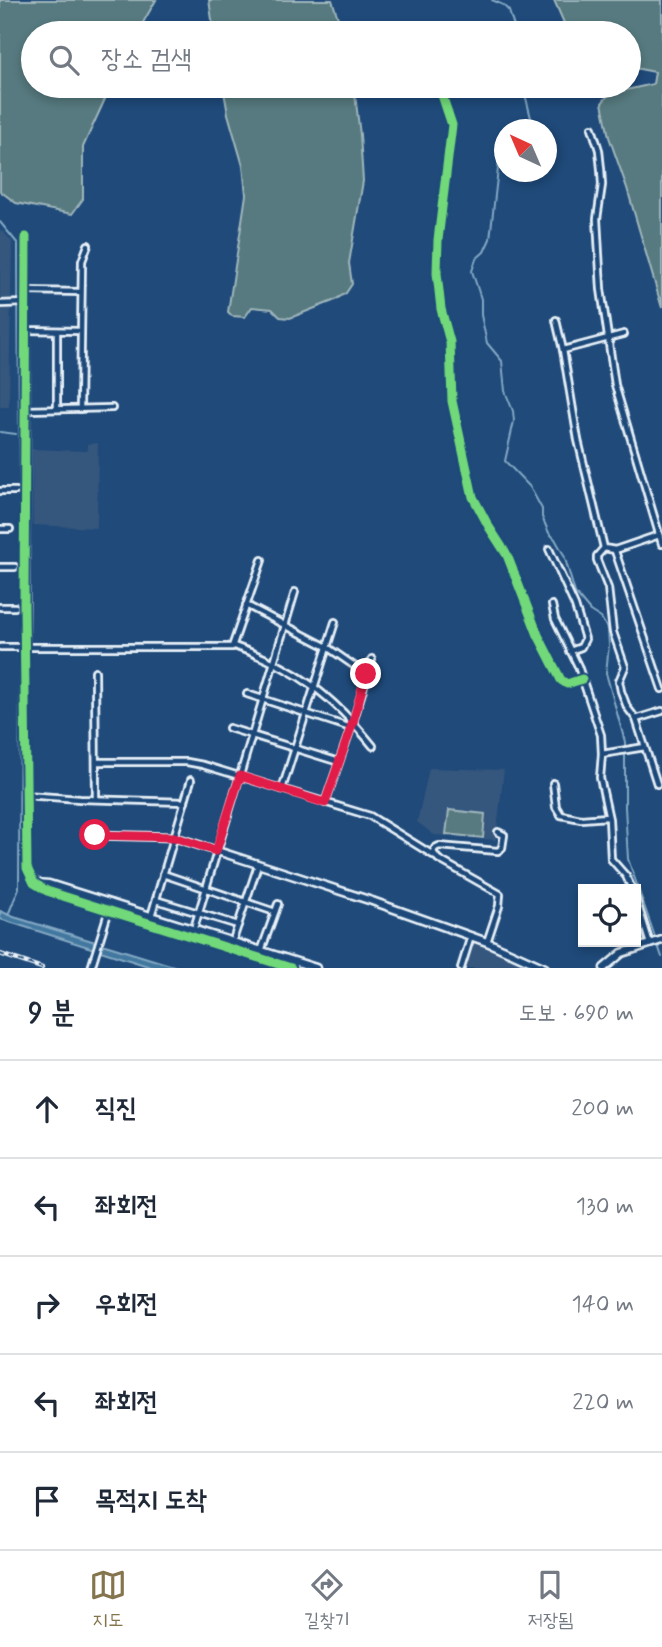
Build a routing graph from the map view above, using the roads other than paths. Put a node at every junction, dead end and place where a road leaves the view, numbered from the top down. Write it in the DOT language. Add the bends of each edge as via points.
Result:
graph roads {
  1 [pos="443,98"];
  2 [pos="592,128"];
  3 [pos="26,237"];
  4 [pos="88,245"];
  5 [pos="26,291"];
  6 [pos="81,292"];
  7 [pos="0,303"];
  8 [pos="26,303"];
  9 [pos="556,320"];
  10 [pos="26,330"];
  11 [pos="57,331"];
  12 [pos="80,331"];
  13 [pos="624,334"];
  14 [pos="609,337"];
  15 [pos="563,350"];
  16 [pos="112,408"];
  17 [pos="57,409"];
  18 [pos="80,409"];
  19 [pos="26,410"];
  20 [pos="0,491"];
  21 [pos="16,491"];
  22 [pos="0,529"];
  23 [pos="10,529"];
  24 [pos="659,536"];
  25 [pos="662,544"];
  26 [pos="604,548"];
  27 [pos="549,549"];
  28 [pos="615,550"];
  29 [pos="262,560"];
  30 [pos="0,567"];
  31 [pos="15,567"];
  32 [pos="295,592"];
  33 [pos="246,604"];
  34 [pos="552,605"];
  35 [pos="0,607"];
  36 [pos="15,607"];
  37 [pos="335,622"];
  38 [pos="287,624"];
  39 [pos="234,646"];
  40 [pos="326,646"];
  41 [pos="21,647"];
  42 [pos="0,648"];
  43 [pos="570,651"];
  44 [pos="372,659"];
  45 [pos="275,664"];
  46 [pos="95,671"];
  47 [pos="366,674"];
  48 [pos="582,679"];
  49 [pos="315,686"];
  50 [pos="662,689"];
  51 [pos="247,694"];
  52 [pos="263,699"];
  53 [pos="662,711"];
  54 [pos="305,713"];
  55 [pos="636,719"];
  56 [pos="352,725"];
  57 [pos="229,728"];
  58 [pos="253,736"];
  59 [pos="373,746"];
  60 [pos="645,747"];
  61 [pos="294,748"];
  62 [pos="602,754"];
  63 [pos="96,762"];
  64 [pos="339,762"];
  65 [pos="240,776"];
  66 [pos="191,780"];
  67 [pos="553,783"];
  68 [pos="657,784"];
  69 [pos="282,789"];
  70 [pos="25,794"];
  71 [pos="96,799"];
  72 [pos="185,802"];
  73 [pos="325,803"];
  74 [pos="608,817"];
  75 [pos="498,832"];
  76 [pos="95,835"];
  77 [pos="174,837"];
  78 [pos="216,851"];
  79 [pos="433,855"];
  80 [pos="258,865"];
  81 [pos="163,874"];
  82 [pos="630,884"];
  83 [pos="205,888"];
  84 [pos="156,900"];
  85 [pos="246,902"];
  86 [pos="278,904"];
  87 [pos="109,907"];
  88 [pos="641,910"];
  89 [pos="275,912"];
  90 [pos="197,913"];
  91 [pos="150,920"];
  92 [pos="195,925"];
  93 [pos="238,925"];
  94 [pos="471,936"];
  95 [pos="234,937"];
  96 [pos="486,942"];
  97 [pos="656,942"];
  98 [pos="261,951"];
  99 [pos="91,968"];
  100 [pos="291,968"];
  101 [pos="316,968"];
  102 [pos="461,968"];
  103 [pos="545,968"];
  104 [pos="604,968"];
  1 -- 48 [label="street" via="452,124 438,240 438,285 450,342 452,401 474,497 507,555 561,680 567,684"];
  2 -- 14 [label="street" via="600,160 597,237"];
  3 -- 5 [label="street"];
  4 -- 6 [label="street" via="82,261"];
  5 -- 6 [label="street"];
  5 -- 8 [label="street"];
  6 -- 12 [label="street"];
  7 -- 8 [label="street"];
  8 -- 10 [label="street"];
  9 -- 15 [label="street"];
  10 -- 11 [label="street"];
  10 -- 19 [label="street"];
  11 -- 12 [label="street"];
  11 -- 17 [label="street"];
  12 -- 18 [label="street"];
  13 -- 14 [label="street"];
  14 -- 15 [label="street"];
  14 -- 24 [label="street" via="615,385"];
  15 -- 26 [label="street" via="578,440"];
  16 -- 18 [label="street"];
  17 -- 18 [label="street"];
  17 -- 19 [label="street"];
  19 -- 41 [label="street"];
  20 -- 21 [label="street"];
  22 -- 23 [label="street"];
  24 -- 25 [label="street"];
  24 -- 28 [label="street"];
  26 -- 28 [label="street"];
  26 -- 55 [label="street" via="597,560 608,588 613,632 625,667 619,681"];
  27 -- 43 [label="street" via="585,639 581,647"];
  28 -- 50 [label="street"];
  29 -- 33 [label="street"];
  30 -- 31 [label="street"];
  32 -- 38 [label="street"];
  33 -- 38 [label="street"];
  33 -- 39 [label="street"];
  34 -- 43 [label="street"];
  35 -- 36 [label="street"];
  37 -- 40 [label="street"];
  38 -- 40 [label="street"];
  38 -- 45 [label="street"];
  39 -- 41 [label="street"];
  39 -- 45 [label="street"];
  40 -- 47 [label="street"];
  40 -- 49 [label="street"];
  41 -- 42 [label="street"];
  41 -- 70 [label="street"];
  43 -- 48 [label="street"];
  44 -- 47 [label="street"];
  45 -- 49 [label="street"];
  45 -- 52 [label="street"];
  46 -- 63 [label="street"];
  47 -- 56 [label="street"];
  48 -- 62 [label="street" via="601,734"];
  49 -- 54 [label="street"];
  49 -- 56 [label="street"];
  51 -- 52 [label="street"];
  52 -- 54 [label="street"];
  52 -- 58 [label="street"];
  53 -- 55 [label="street"];
  54 -- 56 [label="street"];
  54 -- 61 [label="street"];
  55 -- 60 [label="street"];
  56 -- 59 [label="street"];
  56 -- 64 [label="street"];
  57 -- 58 [label="street"];
  58 -- 61 [label="street"];
  58 -- 65 [label="street"];
  60 -- 62 [label="street"];
  60 -- 68 [label="street"];
  61 -- 64 [label="street"];
  61 -- 69 [label="street"];
  62 -- 74 [label="street" via="600,778"];
  63 -- 65 [label="street" via="187,762"];
  63 -- 71 [label="street"];
  64 -- 73 [label="street"];
  65 -- 69 [label="street"];
  65 -- 78 [label="street"];
  66 -- 72 [label="street"];
  67 -- 74 [label="street" via="561,815"];
  69 -- 73 [label="street"];
  70 -- 71 [label="street"];
  70 -- 87 [label="street" via="27,868 34,883 47,891"];
  71 -- 72 [label="street"];
  72 -- 77 [label="street"];
  73 -- 79 [label="street" via="370,816"];
  74 -- 82 [label="street" via="611,859"];
  75 -- 79 [label="street" via="504,835 501,850 436,847"];
  76 -- 77 [label="street"];
  77 -- 78 [label="street"];
  77 -- 81 [label="street"];
  78 -- 80 [label="street"];
  78 -- 83 [label="street"];
  79 -- 96 [label="street" via="500,894"];
  80 -- 85 [label="street"];
  80 -- 94 [label="street"];
  81 -- 83 [label="street"];
  81 -- 84 [label="street"];
  83 -- 85 [label="street"];
  83 -- 90 [label="street"];
  84 -- 90 [label="street"];
  84 -- 91 [label="street"];
  85 -- 89 [label="street"];
  85 -- 93 [label="street"];
  86 -- 89 [label="street"];
  87 -- 91 [label="street"];
  87 -- 99 [label="street"];
  88 -- 97 [label="street"];
  89 -- 98 [label="street"];
  90 -- 92 [label="street"];
  90 -- 93 [label="street"];
  91 -- 98 [label="street"];
  91 -- 100 [label="street"];
  93 -- 95 [label="street"];
  94 -- 96 [label="street"];
  94 -- 102 [label="street"];
  96 -- 103 [label="street"];
  97 -- 104 [label="street" via="622,953"];
  98 -- 101 [label="street"];
}
